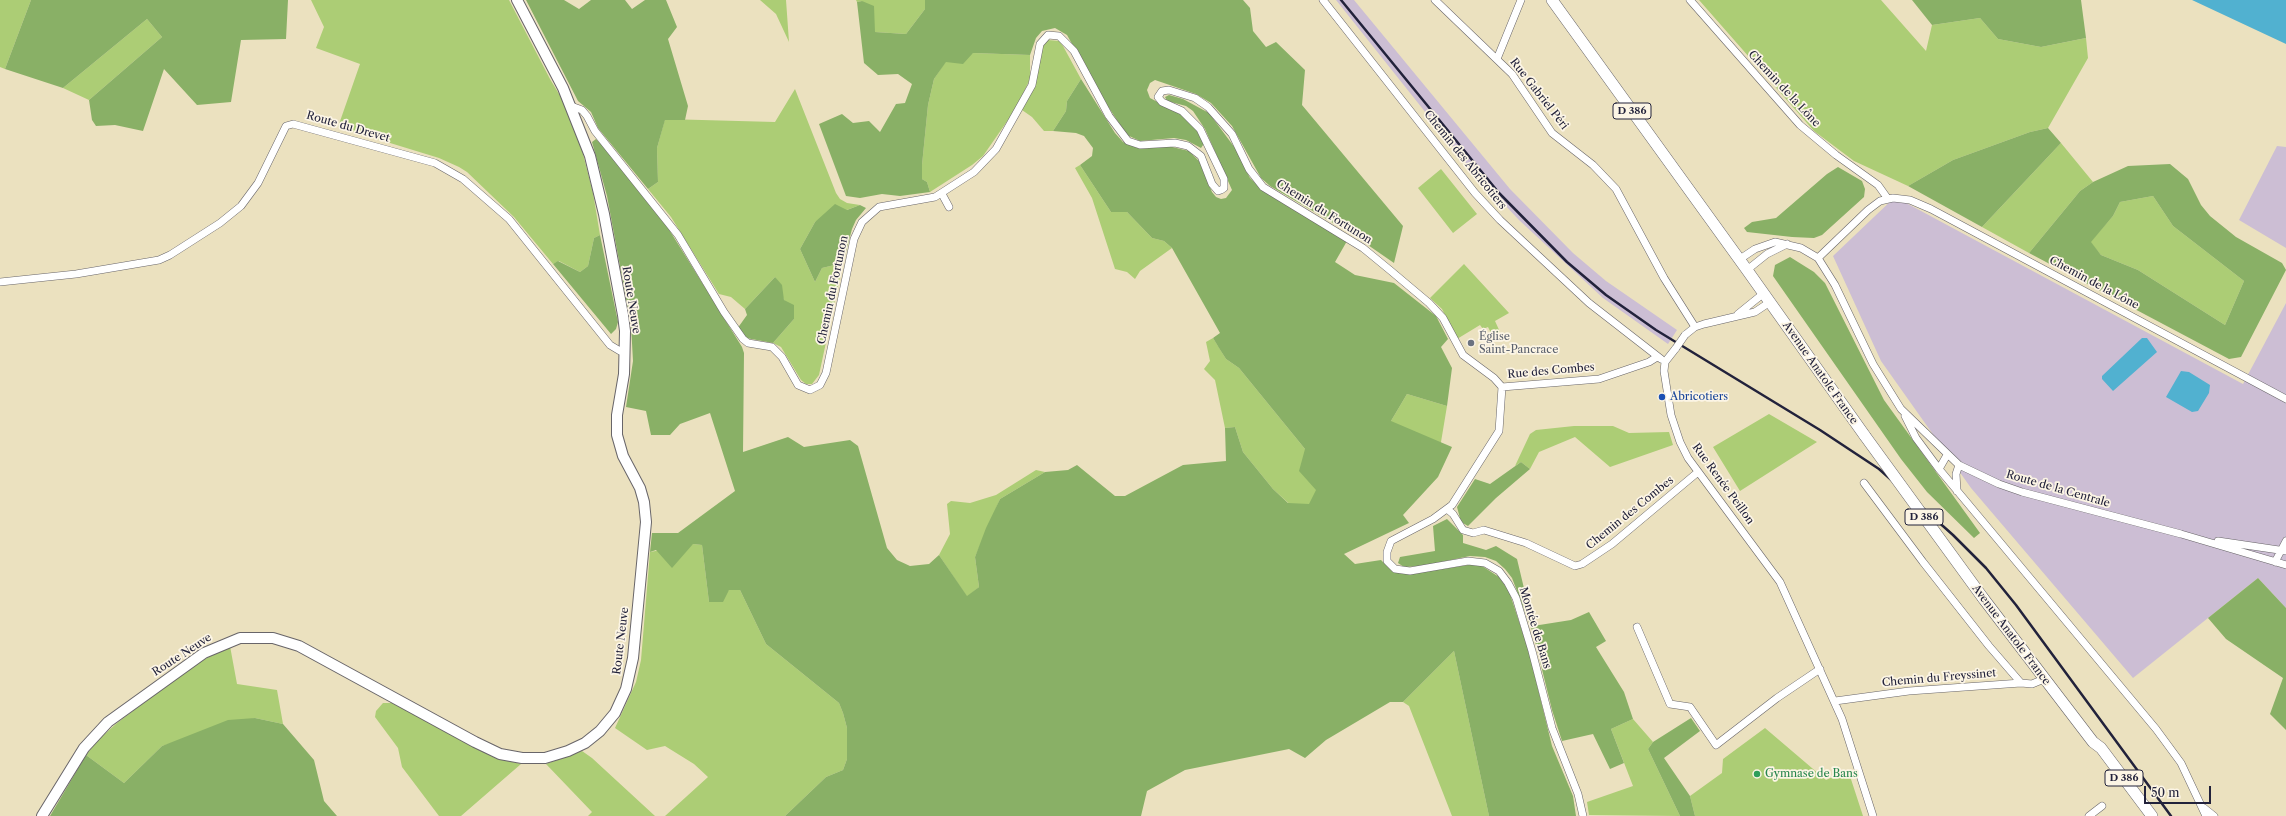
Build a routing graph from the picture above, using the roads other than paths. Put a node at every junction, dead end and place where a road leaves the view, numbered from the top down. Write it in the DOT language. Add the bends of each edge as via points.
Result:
graph roads {
  1 [pos="517,0"];
  2 [pos="1324,0"];
  3 [pos="1435,0"];
  4 [pos="1520,0"];
  5 [pos="1552,0"];
  6 [pos="1690,0"];
  7 [pos="1497,59"];
  8 [pos="571,106"];
  9 [pos="942,194"];
  10 [pos="1888,199"];
  11 [pos="949,207"];
  12 [pos="1788,244"];
  13 [pos="1818,258"];
  14 [pos="1740,259"];
  15 [pos="1748,270"];
  16 [pos="0,282"];
  17 [pos="1767,297"];
  18 [pos="1738,314"];
  19 [pos="1695,327"];
  20 [pos="625,351"];
  21 [pos="1657,357"];
  22 [pos="1665,362"];
  23 [pos="1502,387"];
  24 [pos="2286,399"];
  25 [pos="1901,409"];
  26 [pos="1947,456"];
  27 [pos="1959,465"];
  28 [pos="1939,469"];
  29 [pos="1698,472"];
  30 [pos="1864,483"];
  31 [pos="1957,491"];
  32 [pos="1447,510"];
  33 [pos="2198,539"];
  34 [pos="2286,541"];
  35 [pos="2284,550"];
  36 [pos="1387,552"];
  37 [pos="2275,562"];
  38 [pos="2286,565"];
  39 [pos="1637,627"];
  40 [pos="1820,669"];
  41 [pos="2044,679"];
  42 [pos="2021,683"];
  43 [pos="1835,701"];
  44 [pos="2092,742"];
  45 [pos="2102,806"];
  46 [pos="2202,807"];
  47 [pos="42,816"];
  48 [pos="1583,816"];
  49 [pos="1873,816"];
  50 [pos="2089,816"];
  51 [pos="2143,816"];
  52 [pos="2152,816"];
  53 [pos="2206,816"];
  54 [pos="2214,816"];
  1 -- 8 [label="street, Route Neuve"];
  2 -- 21 [label="street, Chemin des Abricotiers" via="1475,193 1500,220 1590,303"];
  3 -- 7 [label="street, Rue Gabriel Péri"];
  4 -- 7 [label="street"];
  5 -- 14 [label="main road, Avenue Anatole France / D 386"];
  6 -- 10 [label="street, Chemin de la Lône" via="1800,125 1878,185"];
  7 -- 19 [label="street, Rue Gabriel Péri" via="1512,74 1552,133 1593,165 1616,189 1664,278"];
  8 -- 9 [label="street, Chemin du Fortunon" via="582,110 587,116 595,131 678,235 743,339 748,343 772,347 782,357 798,385 806,390 818,388 826,373 854,239 862,222 879,207"];
  8 -- 20 [label="street, Route Neuve" via="590,156 604,214 623,315"];
  9 -- 11 [label="street"];
  9 -- 23 [label="street, Chemin du Fortunon" via="974,172 996,149 1032,85 1040,44 1048,35 1060,36 1074,51 1109,116 1128,140 1140,145 1175,143 1188,146 1201,156 1212,184 1218,191 1221,190 1224,188 1224,179 1200,129 1182,111 1162,102 1158,96 1162,91 1169,90 1195,98 1208,107 1232,134 1249,169 1263,187 1363,248 1408,285 1442,318 1463,355"];
  10 -- 13 [label="street, Chemin de la Lône" via="1880,201 1868,210"];
  10 -- 24 [label="street, Chemin de la Lône" via="1910,200 1931,209"];
  12 -- 13 [label="street, Route de la Centrale"];
  12 -- 14 [label="street, Route de la Centrale" via="1775,242"];
  12 -- 15 [label="street" via="1767,254"];
  13 -- 25 [label="street, Route de la Centrale" via="1835,284 1873,364"];
  14 -- 15 [label="main road, Avenue Anatole France / D 386"];
  15 -- 17 [label="main road, Avenue Anatole France / D 386"];
  16 -- 20 [label="street, Route du Drevet" via="76,274 170,256 242,206 258,183 286,126 293,124 435,163 463,179 509,219 610,345"];
  17 -- 18 [label="street"];
  17 -- 18 [label="street" via="1755,312"];
  17 -- 41 [label="main road, Avenue Anatole France / D 386, bridge" via="1865,436"];
  18 -- 19 [label="street"];
  19 -- 22 [label="street, bridge" via="1685,335"];
  20 -- 47 [label="street, Route Neuve" via="617,435 623,456 640,488 646,522 633,658 626,689 615,713 600,731 585,743 545,758 522,758 500,754 298,646 273,638 240,638 204,653 108,722 84,748"];
  21 -- 22 [label="street, Chemin des Abricotiers"];
  21 -- 23 [label="street, Rue des Combes" via="1599,379"];
  22 -- 29 [label="street, Rue Renée Peillon" via="1665,381 1675,427 1688,458"];
  23 -- 32 [label="street, Rue des Combes" via="1499,431"];
  25 -- 26 [label="street, Route de la Centrale"];
  25 -- 28 [label="street" via="1916,438"];
  26 -- 27 [label="street, Route de la Centrale"];
  26 -- 28 [label="street"];
  27 -- 31 [label="street" via="1956,474"];
  27 -- 33 [label="street, Route de la Centrale" via="2022,492"];
  28 -- 31 [label="street"];
  29 -- 32 [label="street, Chemin des Combes" via="1612,544 1575,566 1526,543 1484,530 1473,533 1463,530 1453,514"];
  29 -- 40 [label="street, Rue Renée Peillon" via="1780,582"];
  30 -- 42 [label="street" via="1989,646"];
  31 -- 46 [label="street" via="2156,729 2181,763"];
  32 -- 36 [label="street, Rue des Combes" via="1391,541"];
  33 -- 35 [label="street, Route de la Centrale"];
  33 -- 37 [label="street, Route de la Centrale"];
  34 -- 35 [label="street"];
  35 -- 37 [label="street"];
  36 -- 48 [label="street, Montée de Bans" via="1387,561 1395,569 1410,571 1468,561 1485,563 1499,571 1508,583 1516,598 1552,728 1578,794"];
  37 -- 38 [label="street, Route de la Centrale"];
  39 -- 40 [label="street" via="1670,704 1690,707 1716,745"];
  40 -- 43 [label="street, Rue Renée Peillon"];
  41 -- 42 [label="street, Chemin du Freyssinet" via="2032,684"];
  41 -- 44 [label="main road, Avenue Anatole France / D 386"];
  42 -- 43 [label="street, Chemin du Freyssinet" via="1909,691"];
  43 -- 49 [label="street, Rue Renée Peillon"];
  44 -- 51 [label="main road, Avenue Anatole France / D 386" via="2095,753"];
  44 -- 52 [label="main road, Avenue Anatole France / D 386" via="2101,748"];
  45 -- 50 [label="street"];
  46 -- 53 [label="street"];
  46 -- 54 [label="street"];
}
